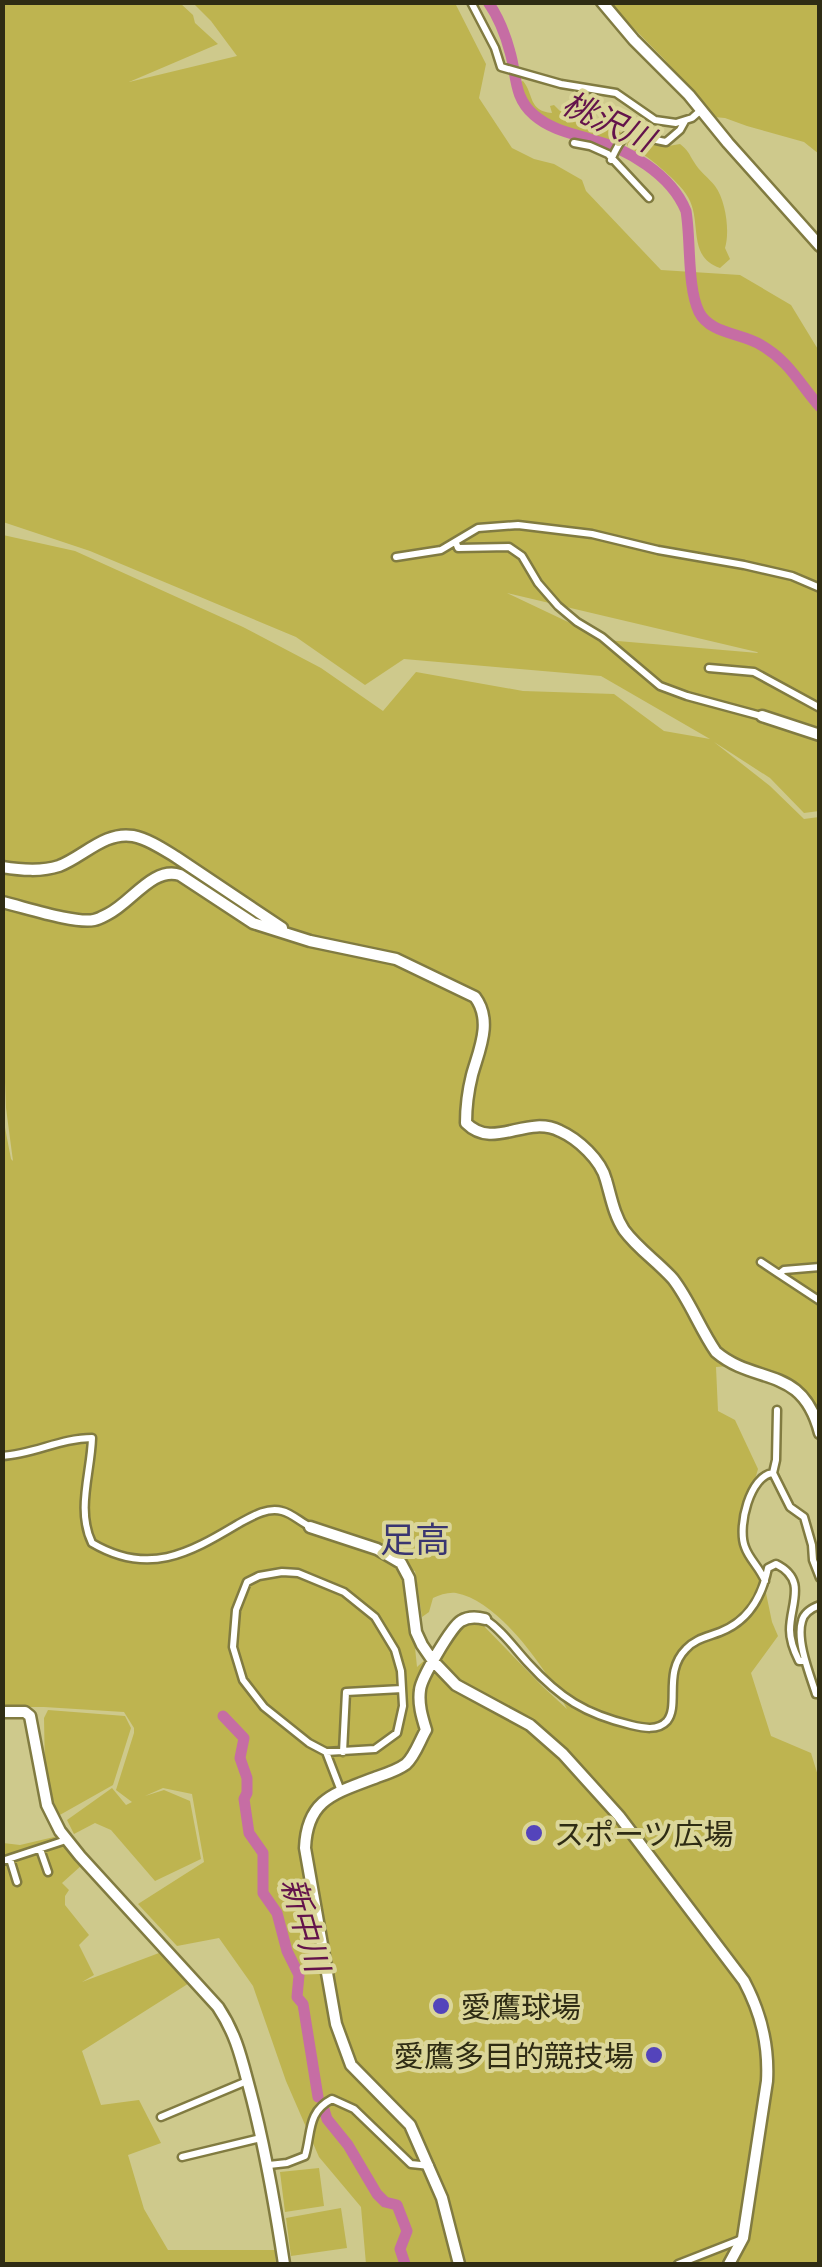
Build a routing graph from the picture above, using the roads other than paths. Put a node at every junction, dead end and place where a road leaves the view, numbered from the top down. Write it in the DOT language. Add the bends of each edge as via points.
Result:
graph roads {
  1 [pos="471,2"];
  2 [pos="602,2"];
  3 [pos="701,110"];
  4 [pos="686,120"];
  5 [pos="574,142"];
  6 [pos="612,156"];
  7 [pos="648,198"];
  8 [pos="820,246"];
  9 [pos="456,543"];
  10 [pos="396,557"];
  11 [pos="820,588"];
  12 [pos="709,668"];
  13 [pos="820,708"];
  14 [pos="762,716"];
  15 [pos="820,735"];
  16 [pos="2,866"];
  17 [pos="2,902"];
  18 [pos="294,936"];
  19 [pos="761,1262"];
  20 [pos="820,1267"];
  21 [pos="779,1274"];
  22 [pos="820,1301"];
  23 [pos="777,1410"];
  24 [pos="820,1433"];
  25 [pos="2,1456"];
  26 [pos="774,1472"];
  27 [pos="310,1527"];
  28 [pos="819,1573"];
  29 [pos="765,1582"];
  30 [pos="820,1605"];
  31 [pos="485,1619"];
  32 [pos="433,1661"];
  33 [pos="804,1661"];
  34 [pos="402,1689"];
  35 [pos="820,1694"];
  36 [pos="2,1712"];
  37 [pos="326,1752"];
  38 [pos="343,1752"];
  39 [pos="341,1791"];
  40 [pos="67,1840"];
  41 [pos="40,1849"];
  42 [pos="6,1860"];
  43 [pos="48,1872"];
  44 [pos="18,1882"];
  45 [pos="247,2081"];
  46 [pos="161,2116"];
  47 [pos="262,2138"];
  48 [pos="182,2158"];
  49 [pos="268,2165"];
  50 [pos="430,2166"];
  51 [pos="743,2238"];
  52 [pos="284,2264"];
  53 [pos="458,2264"];
  54 [pos="678,2264"];
  55 [pos="729,2264"];
  1 -- 4 [label="street" via="501,67 616,93 655,120"];
  2 -- 3 [label="street"];
  3 -- 4 [label="street"];
  3 -- 8 [label="street"];
  4 -- 6 [label="street" via="666,142 632,133"];
  5 -- 6 [label="street"];
  6 -- 7 [label="street"];
  9 -- 10 [label="street"];
  9 -- 11 [label="street" via="478,528 518,525 592,534 792,576"];
  9 -- 14 [label="street" via="515,550 558,606 660,686"];
  12 -- 13 [label="street" via="754,672"];
  14 -- 15 [label="street"];
  16 -- 18 [label="street" via="57,866 116,836 131,836 159,846"];
  17 -- 18 [label="street" via="94,920 170,872 253,924"];
  18 -- 24 [label="street" via="396,959 475,997 485,1028 466,1124 482,1135 545,1126 589,1152 606,1175 624,1230 674,1281 716,1352 788,1383"];
  19 -- 21 [label="street"];
  20 -- 21 [label="street"];
  21 -- 22 [label="street"];
  23 -- 26 [label="street"];
  25 -- 27 [label="street" via="92,1438 85,1526 92,1543 122,1557 186,1553 266,1511 282,1511"];
  26 -- 28 [label="street" via="790,1507 804,1517"];
  26 -- 29 [label="street" via="756,1482 742,1533"];
  27 -- 32 [label="street" via="402,1563 416,1632"];
  29 -- 31 [label="street" via="754,1608 737,1623 680,1656 672,1710 656,1728 604,1718 568,1701"];
  29 -- 33 [label="street" via="776,1564 794,1584 790,1640"];
  30 -- 33 [label="street" via="802,1621"];
  31 -- 32 [label="street" via="458,1622"];
  32 -- 39 [label="street" via="420,1687 426,1730 406,1764"];
  32 -- 51 [label="street" via="456,1685 530,1725 563,1754 744,1981 768,2059"];
  33 -- 35 [label="street"];
  34 -- 37 [label="street" via="376,1617 344,1592 298,1573 247,1582 233,1636 242,1680 264,1707"];
  34 -- 38 [label="street" via="397,1732 375,1750"];
  34 -- 38 [label="street" via="346,1692"];
  36 -- 40 [label="street" via="30,1716 47,1805"];
  37 -- 38 [label="street"];
  37 -- 39 [label="street"];
  39 -- 50 [label="street" via="310,1815 304,1848 336,2024 351,2065 410,2126"];
  40 -- 41 [label="street"];
  40 -- 45 [label="street" via="218,2007 232,2028"];
  41 -- 42 [label="street"];
  41 -- 43 [label="street"];
  42 -- 44 [label="street"];
  45 -- 46 [label="street"];
  45 -- 47 [label="street"];
  47 -- 48 [label="street"];
  47 -- 49 [label="street"];
  49 -- 50 [label="street" via="305,2156 319,2106 332,2099 354,2109 411,2164"];
  49 -- 52 [label="street"];
  50 -- 53 [label="street"];
  51 -- 54 [label="street"];
  51 -- 55 [label="street"];
}
